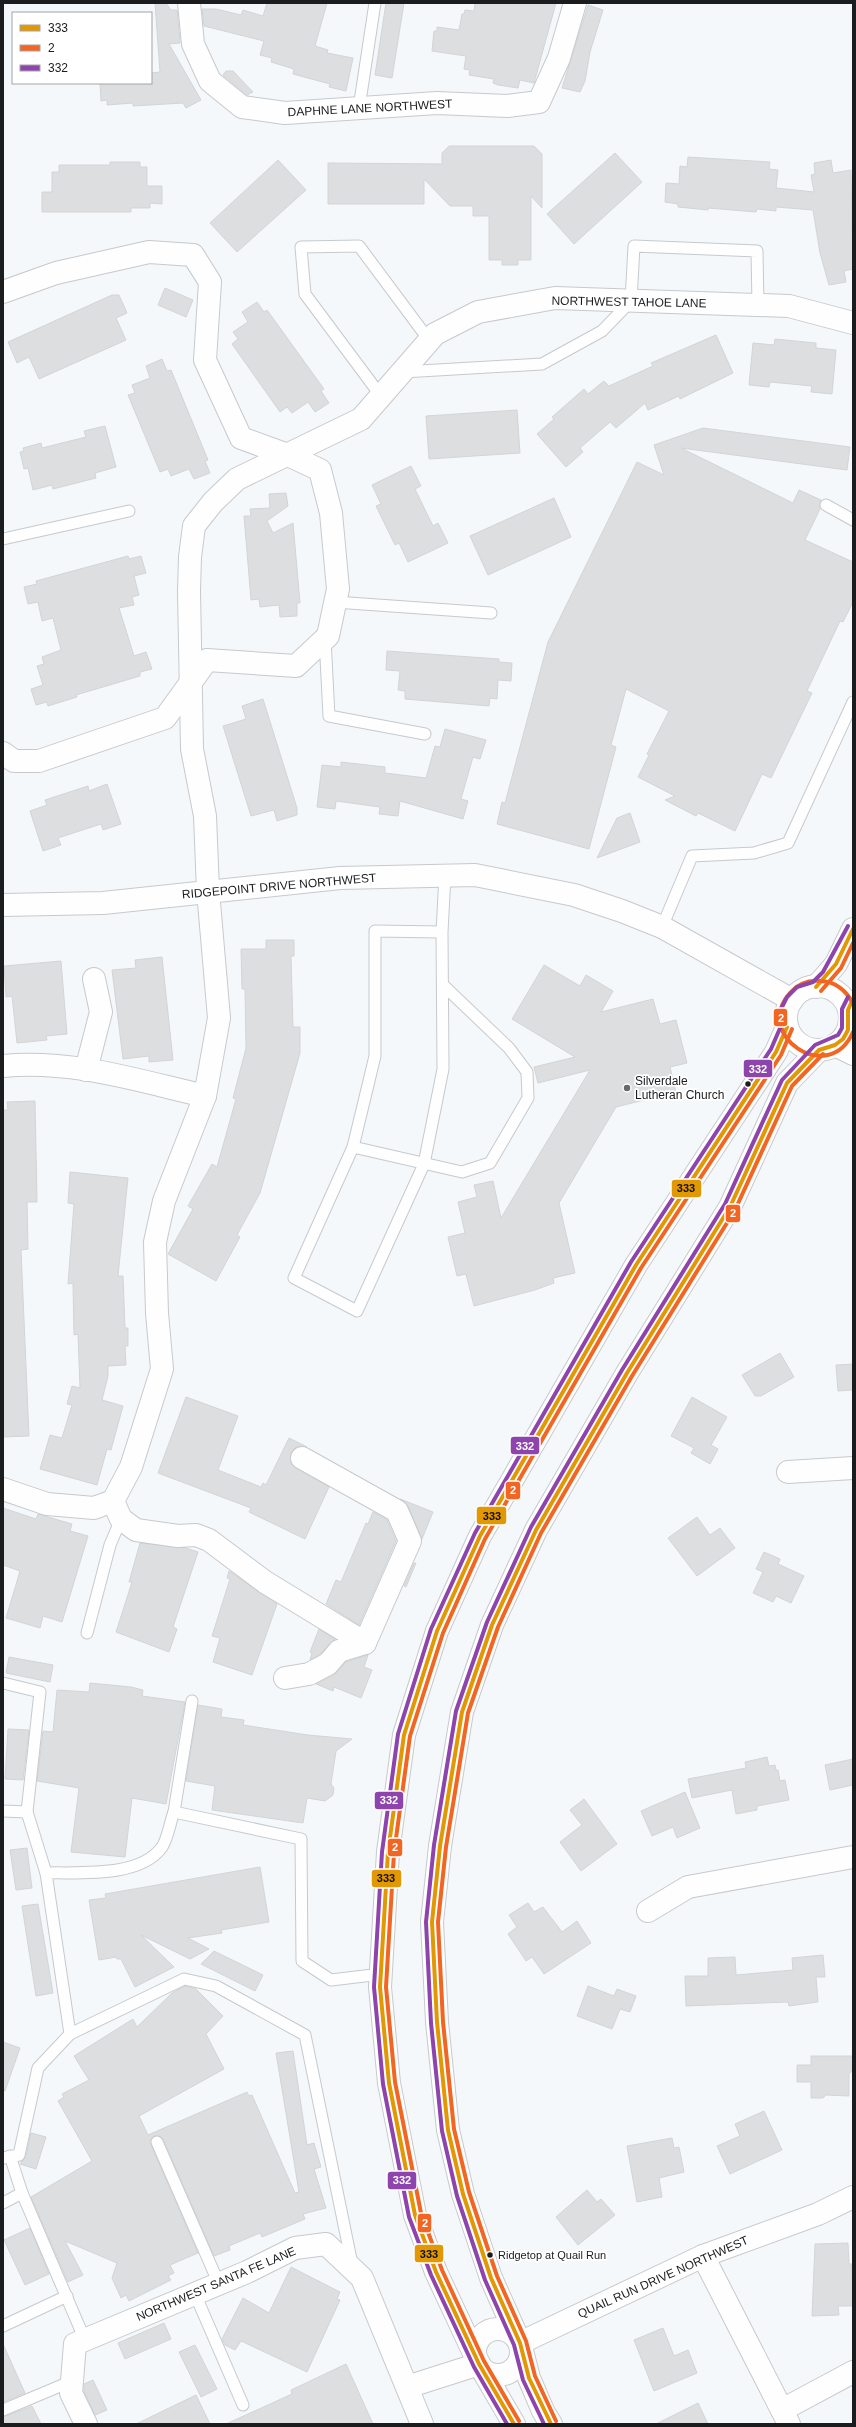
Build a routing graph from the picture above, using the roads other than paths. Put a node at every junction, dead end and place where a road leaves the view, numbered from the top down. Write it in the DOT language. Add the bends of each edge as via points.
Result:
graph roads {
  1 [pos="188,3"];
  2 [pos="374,3"];
  3 [pos="576,3"];
  4 [pos="358,108"];
  5 [pos="3,292"];
  6 [pos="631,301"];
  7 [pos="758,305"];
  8 [pos="853,323"];
  9 [pos="429,340"];
  10 [pos="402,372"];
  11 [pos="381,396"];
  12 [pos="288,455"];
  13 [pos="826,504"];
  14 [pos="129,511"];
  15 [pos="853,520"];
  16 [pos="3,539"];
  17 [pos="335,602"];
  18 [pos="491,613"];
  19 [pos="324,639"];
  20 [pos="190,683"];
  21 [pos="853,702"];
  22 [pos="425,734"];
  23 [pos="3,753"];
  24 [pos="445,875"];
  25 [pos="208,891"];
  26 [pos="3,905"];
  27 [pos="662,927"];
  28 [pos="853,929"];
  29 [pos="442,932"];
  30 [pos="94,979"];
  31 [pos="443,985"];
  32 [pos="816,987"];
  33 [pos="792,1000"];
  34 [pos="851,1013"];
  35 [pos="787,1027"];
  36 [pos="836,1050"];
  37 [pos="3,1066"];
  38 [pos="86,1070"];
  39 [pos="205,1096"];
  40 [pos="354,1147"];
  41 [pos="424,1164"];
  42 [pos="302,1458"];
  43 [pos="853,1468"];
  44 [pos="788,1472"];
  45 [pos="3,1488"];
  46 [pos="117,1510"];
  47 [pos="87,1633"];
  48 [pos="365,1643"];
  49 [pos="285,1678"];
  50 [pos="3,1683"];
  51 [pos="192,1701"];
  52 [pos="3,1811"];
  53 [pos="27,1812"];
  54 [pos="174,1812"];
  55 [pos="853,1857"];
  56 [pos="46,1873"];
  57 [pos="648,1911"];
  58 [pos="381,1974"];
  59 [pos="70,2034"];
  60 [pos="157,2142"];
  61 [pos="7,2157"];
  62 [pos="22,2193"];
  63 [pos="853,2197"];
  64 [pos="3,2203"];
  65 [pos="703,2256"];
  66 [pos="353,2270"];
  67 [pos="218,2284"];
  68 [pos="195,2294"];
  69 [pos="67,2296"];
  70 [pos="3,2326"];
  71 [pos="85,2340"];
  72 [pos="520,2343"];
  73 [pos="479,2364"];
  74 [pos="853,2372"];
  75 [pos="72,2381"];
  76 [pos="407,2387"];
  77 [pos="243,2405"];
  78 [pos="3,2410"];
  79 [pos="786,2417"];
  80 [pos="86,2424"];
  81 [pos="422,2424"];
  82 [pos="514,2424"];
  83 [pos="551,2424"];
  1 -- 4 [label="street, DAPHNE LANE NORTHWEST" via="193,44 210,81 242,107 285,113"];
  2 -- 4 [label="lane"];
  3 -- 4 [label="street, DAPHNE LANE NORTHWEST" via="559,58 539,102 507,106 438,103"];
  5 -- 12 [label="street" via="56,273 149,252 193,256 210,282 205,360 241,438"];
  6 -- 7 [label="street, NORTHWEST TAHOE LANE"];
  6 -- 7 [label="lane" via="634,246 757,251"];
  6 -- 9 [label="street, NORTHWEST TAHOE LANE" via="555,298 478,312 435,334"];
  6 -- 10 [label="lane" via="602,331 542,364"];
  7 -- 8 [label="street, NORTHWEST TAHOE LANE" via="789,306"];
  9 -- 10 [label="street, NORTHWEST TAHOE LANE"];
  9 -- 11 [label="lane" via="359,246 301,247 305,294"];
  10 -- 11 [label="street, NORTHWEST TAHOE LANE"];
  11 -- 12 [label="street, NORTHWEST TAHOE LANE" via="361,419"];
  12 -- 17 [label="street" via="320,470 331,513 338,589"];
  12 -- 20 [label="street, NORTHWEST TAHOE LANE" via="237,479 213,502 194,526 190,578"];
  13 -- 15 [label="lane"];
  14 -- 16 [label="lane"];
  17 -- 18 [label="lane"];
  17 -- 19 [label="street" via="328,636"];
  19 -- 20 [label="street" via="296,666 207,660"];
  19 -- 22 [label="lane" via="329,716"];
  20 -- 23 [label="street" via="165,718 39,761 14,761"];
  20 -- 25 [label="street" via="192,749 204,816"];
  21 -- 27 [label="lane" via="788,843 754,853 692,856"];
  24 -- 25 [label="street, RIDGEPOINT DRIVE NORTHWEST" via="340,878"];
  24 -- 27 [label="street, RIDGEPOINT DRIVE NORTHWEST" via="475,874 574,895"];
  24 -- 29 [label="lane"];
  25 -- 26 [label="street, RIDGEPOINT DRIVE NORTHWEST" via="103,903"];
  25 -- 39 [label="street" via="219,1018"];
  27 -- 33 [label="street, RIDGEPOINT DRIVE NORTHWEST"];
  28 -- 32 [label="street" via="836,964"];
  29 -- 31 [label="lane"];
  29 -- 40 [label="lane" via="375,931 375,1056"];
  30 -- 38 [label="street" via="101,1012"];
  31 -- 41 [label="lane" via="443,1069"];
  31 -- 41 [label="lane" via="509,1048 527,1072 528,1098 490,1163 462,1172"];
  32 -- 33 [label="street" via="800,992"];
  32 -- 34 [label="street" via="829,989 838,994"];
  33 -- 35 [label="street" via="787,1010"];
  34 -- 36 [label="street" via="848,1030"];
  35 -- 36 [label="street" via="794,1040 803,1047"];
  35 -- 58 [label="street" via="776,1052 620,1292 480,1536 438,1631 404,1736 395,1789 388,1852"];
  36 -- 72 [label="street" via="786,1083 730,1208 627,1373 536,1530 492,1625 462,1712 440,1846 432,1922 436,2022 448,2130 454,2159 491,2278"];
  37 -- 38 [label="street"];
  38 -- 39 [label="street"];
  39 -- 46 [label="street" via="164,1201 155,1242 162,1369"];
  40 -- 41 [label="lane"];
  40 -- 41 [label="lane" via="294,1278 357,1311"];
  42 -- 48 [label="street" via="397,1510 410,1541"];
  43 -- 44 [label="street"];
  45 -- 46 [label="street" via="47,1504"];
  46 -- 47 [label="lane"];
  46 -- 48 [label="street" via="136,1530 178,1536 196,1535 209,1540 265,1582"];
  48 -- 49 [label="street" via="339,1650 328,1664 309,1674"];
  50 -- 53 [label="lane" via="40,1692"];
  51 -- 54 [label="lane"];
  52 -- 53 [label="lane"];
  53 -- 56 [label="lane"];
  54 -- 56 [label="lane" via="162,1847 140,1865 109,1871"];
  54 -- 58 [label="lane" via="301,1839 302,1961 331,1980"];
  55 -- 57 [label="street" via="688,1887"];
  56 -- 59 [label="lane"];
  58 -- 73 [label="street" via="389,2083 415,2215 436,2272"];
  59 -- 61 [label="lane" via="38,2068 19,2155"];
  59 -- 66 [label="lane" via="184,1979 216,1986 305,2035"];
  60 -- 67 [label="lane"];
  61 -- 62 [label="lane"];
  62 -- 64 [label="lane"];
  62 -- 69 [label="lane"];
  63 -- 65 [label="street, QUAIL RUN DRIVE NORTHWEST" via="818,2214"];
  65 -- 72 [label="street, QUAIL RUN DRIVE NORTHWEST"];
  65 -- 79 [label="street"];
  66 -- 67 [label="street, NORTHWEST SANTA FE LANE" via="326,2244 295,2248"];
  66 -- 76 [label="street, NORTHWEST SANTA FE LANE" via="362,2278"];
  67 -- 68 [label="street, NORTHWEST SANTA FE LANE"];
  68 -- 71 [label="street, NORTHWEST SANTA FE LANE"];
  68 -- 77 [label="lane"];
  69 -- 70 [label="lane"];
  69 -- 71 [label="lane"];
  71 -- 75 [label="street, NORTHWEST SANTA FE LANE" via="75,2344"];
  72 -- 73 [label="street" via="520,2358 512,2370 505,2374 490,2373"];
  72 -- 73 [label="street" via="516,2337 503,2329 488,2331 478,2342 476,2356"];
  72 -- 83 [label="street" via="529,2378"];
  73 -- 76 [label="street"];
  73 -- 82 [label="street"];
  74 -- 79 [label="street"];
  75 -- 78 [label="lane"];
  75 -- 80 [label="street, NORTHWEST SANTA FE LANE" via="71,2392"];
  76 -- 81 [label="street, NORTHWEST SANTA FE LANE"];
}
